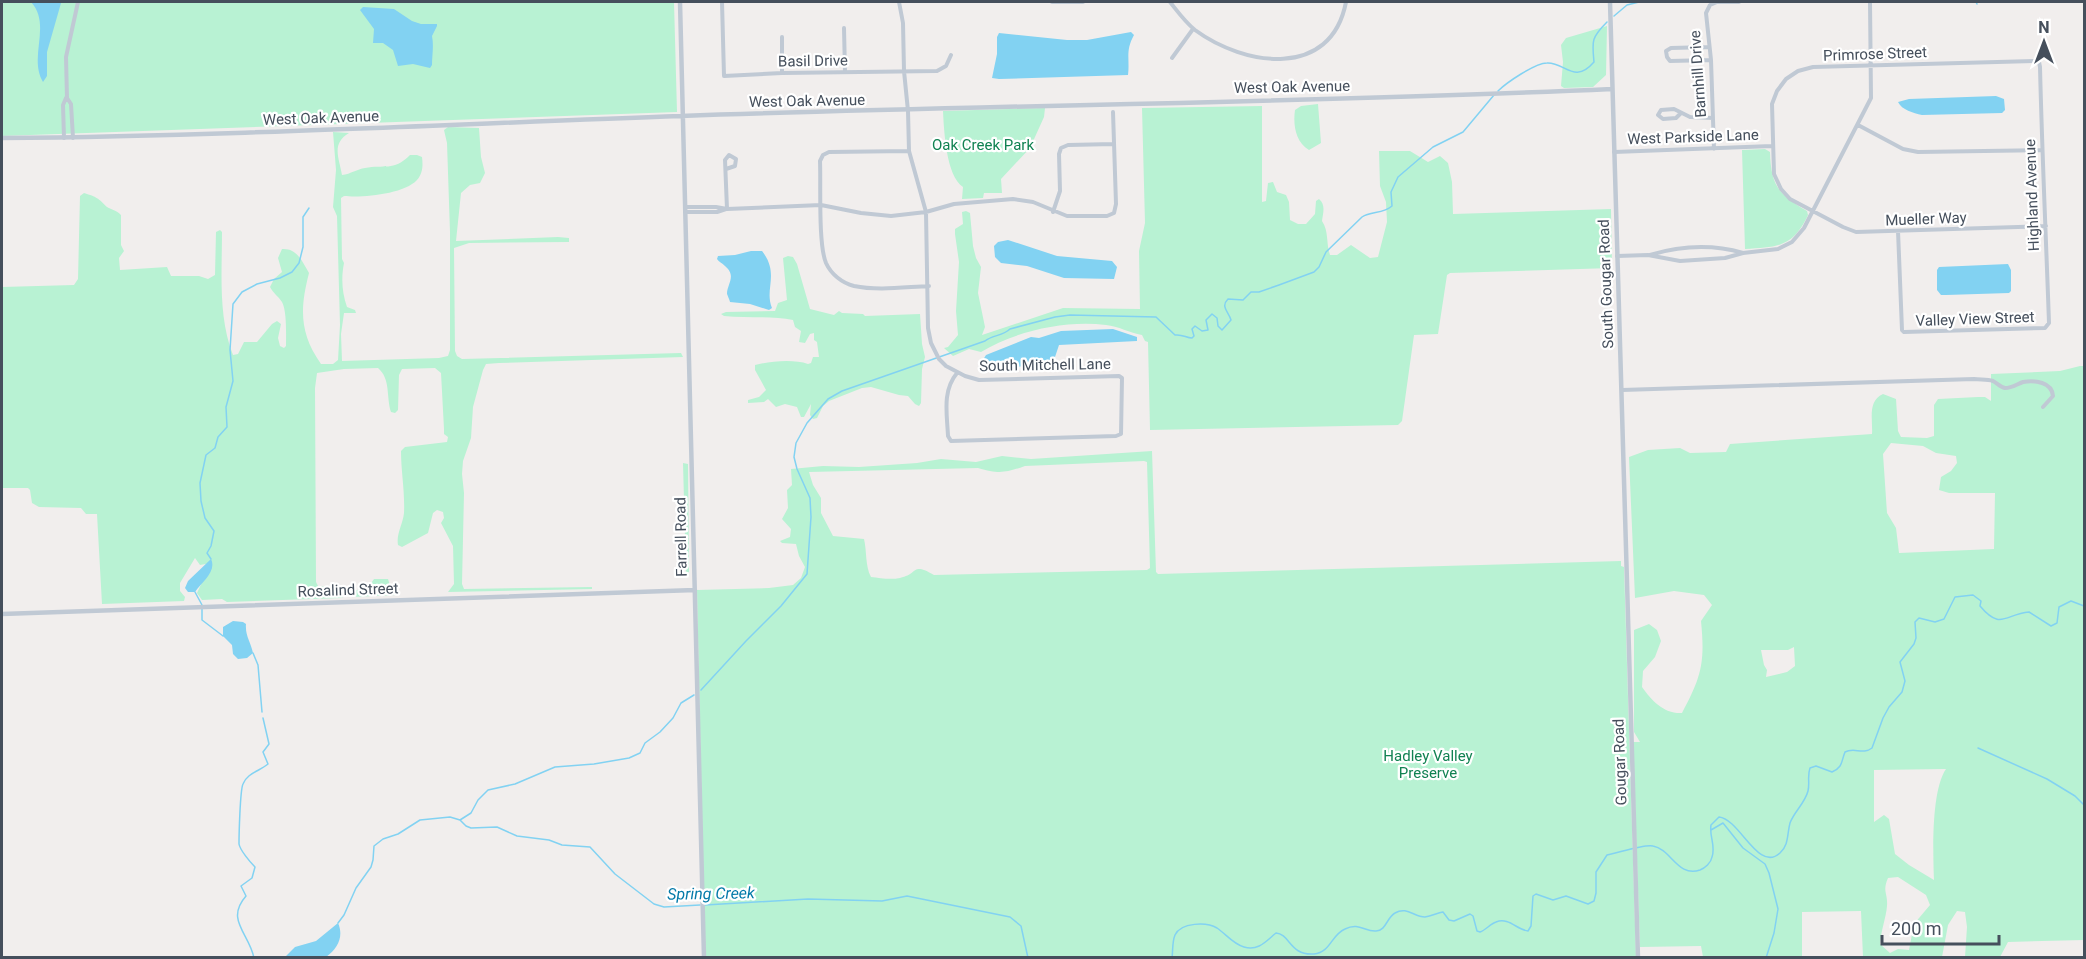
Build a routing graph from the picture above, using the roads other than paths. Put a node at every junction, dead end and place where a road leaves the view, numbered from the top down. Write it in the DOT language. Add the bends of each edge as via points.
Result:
graph roads {
  1 [pos="78,2"];
  2 [pos="680,2"];
  3 [pos="722,2"];
  4 [pos="899,2"];
  5 [pos="1052,2"];
  6 [pos="1083,2"];
  7 [pos="1170,2"];
  8 [pos="1346,2"];
  9 [pos="1610,2"];
  10 [pos="1717,2"];
  11 [pos="1739,2"];
  12 [pos="1869,2"];
  13 [pos="844,28"];
  14 [pos="1194,29"];
  15 [pos="782,38"];
  16 [pos="1709,47"];
  17 [pos="951,55"];
  18 [pos="1172,58"];
  19 [pos="1711,60"];
  20 [pos="2039,62"];
  21 [pos="1871,66"];
  22 [pos="904,71"];
  23 [pos="845,72"];
  24 [pos="782,73"];
  25 [pos="1612,89"];
  26 [pos="67,98"];
  27 [pos="1105,103"];
  28 [pos="1121,103"];
  29 [pos="908,111"];
  30 [pos="1113,112"];
  31 [pos="1681,113"];
  32 [pos="682,116"];
  33 [pos="1713,118"];
  34 [pos="1858,125"];
  35 [pos="2,138"];
  36 [pos="64,138"];
  37 [pos="73,138"];
  38 [pos="1114,144"];
  39 [pos="1772,146"];
  40 [pos="1714,149"];
  41 [pos="2042,150"];
  42 [pos="909,151"];
  43 [pos="1614,152"];
  44 [pos="726,169"];
  45 [pos="821,205"];
  46 [pos="727,209"];
  47 [pos="685,210"];
  48 [pos="1812,211"];
  49 [pos="926,212"];
  50 [pos="1053,212"];
  51 [pos="2046,226"];
  52 [pos="1898,231"];
  53 [pos="1743,253"];
  54 [pos="1648,255"];
  55 [pos="1616,256"];
  56 [pos="928,286"];
  57 [pos="2048,326"];
  58 [pos="957,373"];
  59 [pos="1622,390"];
  60 [pos="2043,407"];
  61 [pos="1628,566"];
  62 [pos="694,590"];
  63 [pos="2,614"];
  64 [pos="704,957"];
  65 [pos="1638,957"];
  1 -- 26 [label="street" via="67,46"];
  2 -- 32 [label="street, Farrell Road"];
  3 -- 24 [label="street, Basil Drive" via="724,76"];
  4 -- 22 [label="street, South Mitchell Lane"];
  5 -- 6 [label="street"];
  7 -- 14 [label="street"];
  8 -- 14 [label="street" via="1335,31 1321,45 1288,60 1255,57"];
  9 -- 25 [label="street, South Gougar Road"];
  10 -- 11 [label="street"];
  10 -- 16 [label="street, Barnhill Drive" via="1706,13"];
  12 -- 21 [label="street"];
  13 -- 23 [label="street"];
  14 -- 18 [label="street"];
  15 -- 24 [label="street"];
  16 -- 19 [label="street, Barnhill Drive"];
  16 -- 19 [label="street" via="1671,48 1666,57 1670,61"];
  17 -- 22 [label="street, Basil Drive" via="946,66 937,71"];
  19 -- 33 [label="street, Barnhill Drive"];
  20 -- 21 [label="street, Primrose Street"];
  20 -- 41 [label="street, Highland Avenue"];
  21 -- 34 [label="street" via="1871,98"];
  21 -- 39 [label="street, Primrose Street" via="1805,69 1786,79 1772,104"];
  22 -- 23 [label="street, Basil Drive"];
  22 -- 29 [label="street, South Mitchell Lane"];
  23 -- 24 [label="street, Basil Drive"];
  25 -- 28 [label="street, West Oak Avenue"];
  25 -- 43 [label="street, South Gougar Road"];
  26 -- 36 [label="street" via="63,105"];
  26 -- 37 [label="street" via="71,104"];
  27 -- 28 [label="street, West Oak Avenue"];
  27 -- 29 [label="street, West Oak Avenue"];
  27 -- 30 [label="street"];
  28 -- 30 [label="street"];
  29 -- 32 [label="street, West Oak Avenue"];
  29 -- 42 [label="street, South Mitchell Lane"];
  30 -- 38 [label="street"];
  31 -- 31 [label="street" via="1661,110 1658,115 1663,119 1676,118"];
  31 -- 33 [label="street"];
  32 -- 37 [label="street, West Oak Avenue"];
  32 -- 47 [label="street, Farrell Road"];
  33 -- 40 [label="street, Barnhill Drive"];
  34 -- 41 [label="street" via="1911,152"];
  34 -- 48 [label="street"];
  35 -- 36 [label="street, West Oak Avenue"];
  36 -- 37 [label="street, West Oak Avenue"];
  38 -- 50 [label="street" via="1061,148 1060,191"];
  38 -- 50 [label="street" via="1114,213 1075,217"];
  39 -- 40 [label="street, West Parkside Lane"];
  39 -- 48 [label="street, Primrose Street" via="1774,174 1781,189"];
  40 -- 43 [label="street, West Parkside Lane"];
  41 -- 51 [label="street, Highland Avenue"];
  42 -- 45 [label="street" via="823,155"];
  42 -- 49 [label="street, South Mitchell Lane"];
  43 -- 55 [label="street, South Gougar Road"];
  44 -- 46 [label="street"];
  45 -- 46 [label="street"];
  45 -- 49 [label="street" via="883,216"];
  45 -- 56 [label="street" via="825,261 838,278 866,288"];
  46 -- 47 [label="street"];
  47 -- 62 [label="street, Farrell Road"];
  48 -- 52 [label="street, Mueller Way" via="1856,232"];
  48 -- 53 [label="street" via="1799,234 1786,246"];
  49 -- 50 [label="street" via="954,204 1013,199 1033,202"];
  49 -- 56 [label="street, South Mitchell Lane"];
  51 -- 52 [label="street, Mueller Way"];
  51 -- 57 [label="street, Highland Avenue"];
  52 -- 57 [label="street, Valley View Street" via="1902,331"];
  53 -- 54 [label="street" via="1715,260 1680,261"];
  53 -- 54 [label="street" via="1713,247 1670,249"];
  54 -- 55 [label="street"];
  55 -- 59 [label="street, South Gougar Road"];
  56 -- 58 [label="street, South Mitchell Lane" via="931,343 938,357"];
  58 -- 58 [label="street, South Mitchell Lane" via="979,380 1119,376 1121,434 951,441 946,401"];
  59 -- 60 [label="street" via="1974,379 1990,380 2008,388 2022,382 2046,384 2053,396"];
  59 -- 61 [label="street, South Gougar Road"];
  61 -- 65 [label="street, Gougar Road"];
  62 -- 63 [label="street, Rosalind Street"];
  62 -- 64 [label="street, Farrell Road"];
}
